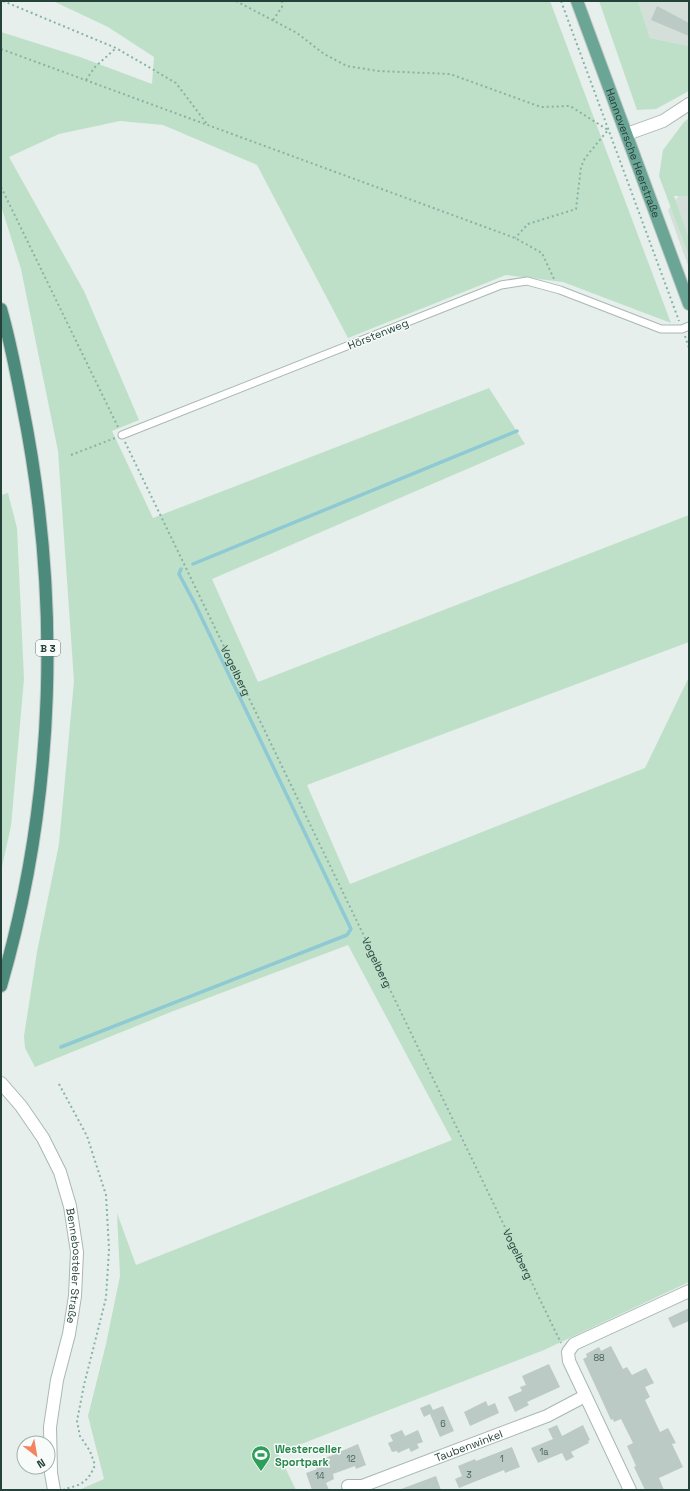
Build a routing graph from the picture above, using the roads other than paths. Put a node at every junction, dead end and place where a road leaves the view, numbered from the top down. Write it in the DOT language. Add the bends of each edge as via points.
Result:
graph roads {
  1 [pos="578,1"];
  2 [pos="689,104"];
  3 [pos="627,134"];
  4 [pos="689,304"];
  5 [pos="1,309"];
  6 [pos="685,328"];
  7 [pos="122,435"];
  8 [pos="1,986"];
  9 [pos="1,1083"];
  10 [pos="689,1291"];
  11 [pos="585,1396"];
  12 [pos="348,1486"];
  13 [pos="54,1490"];
  14 [pos="630,1490"];
  1 -- 3 [label="main road, Hannoversche Heerstraße"];
  2 -- 3 [label="street" via="663,121"];
  3 -- 4 [label="main road, Hannoversche Heerstraße"];
  5 -- 8 [label="highway, B 3" via="32,454 40,514 45,559 48,677 44,744 34,833 18,917"];
  6 -- 7 [label="lane, Hörstenweg" via="661,329 560,290 527,281 501,285"];
  9 -- 13 [label="street, Bennebosteler Straße" via="43,1138 60,1172 70,1206 77,1252 75,1296 50,1427"];
  10 -- 11 [label="street" via="574,1344 568,1352 569,1361"];
  11 -- 12 [label="street, Taubenwinkel" via="548,1416 362,1486"];
  11 -- 14 [label="street"];
}
